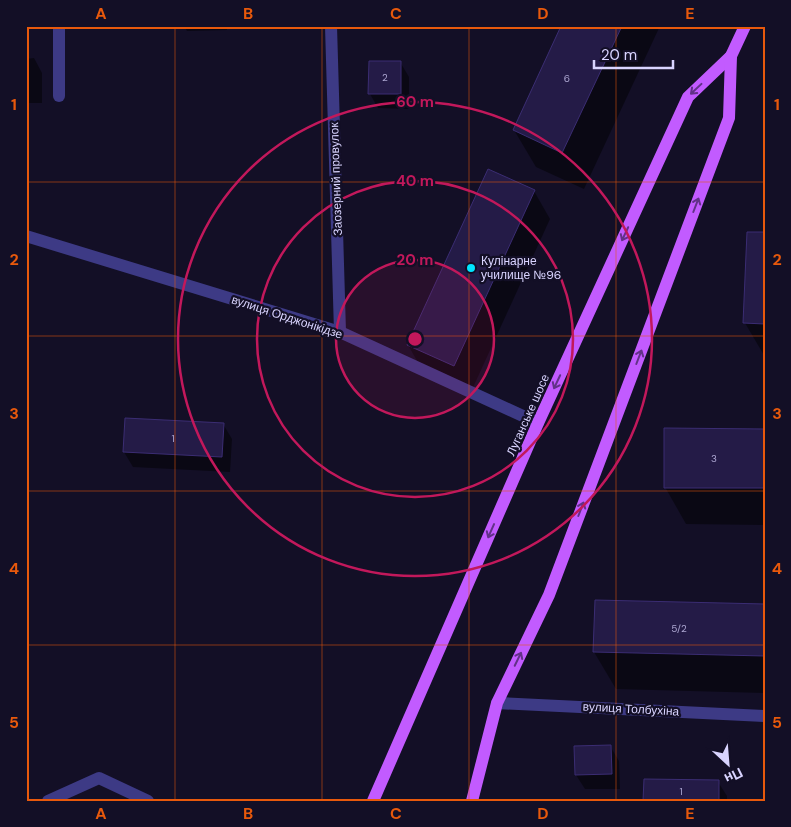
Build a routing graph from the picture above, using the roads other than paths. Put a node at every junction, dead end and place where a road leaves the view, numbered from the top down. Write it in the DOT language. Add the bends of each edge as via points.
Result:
graph roads {
  1 [pos="58,26"];
  2 [pos="330,26"];
  3 [pos="745,26"];
  4 [pos="731,56"];
  5 [pos="59,96"];
  6 [pos="26,236"];
  7 [pos="340,332"];
  8 [pos="538,423"];
  9 [pos="497,702"];
  10 [pos="765,716"];
  11 [pos="48,801"];
  12 [pos="148,801"];
  13 [pos="373,801"];
  14 [pos="472,801"];
  1 -- 5 [label="street"];
  2 -- 7 [label="street, Заозерний провулок"];
  3 -- 4 [label="main road, Луганське шосе"];
  4 -- 8 [label="main road, Луганське шосе, one-way" via="688,97"];
  9 -- 4 [label="main road, Луганське шосе, one-way" via="549,595 729,118"];
  6 -- 7 [label="street, вулиця Орджонікідзе"];
  7 -- 8 [label="street, вулиця Орджонікідзе"];
  8 -- 13 [label="main road, Луганське шосе, one-way"];
  9 -- 10 [label="street, вулиця Толбухіна"];
  9 -- 14 [label="main road, Луганське шосе"];
  11 -- 12 [label="street" via="99,778"];
}
